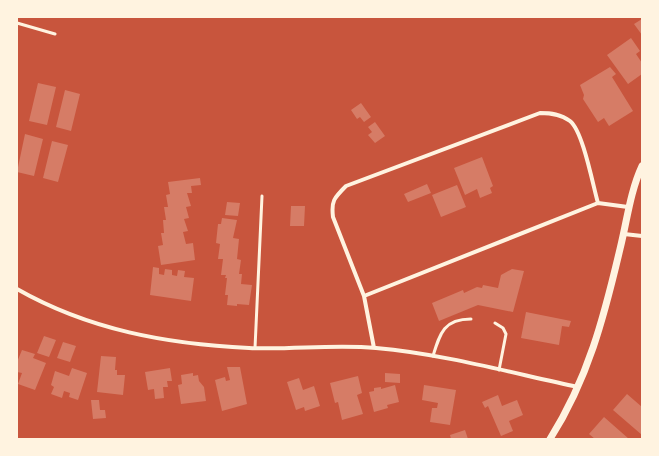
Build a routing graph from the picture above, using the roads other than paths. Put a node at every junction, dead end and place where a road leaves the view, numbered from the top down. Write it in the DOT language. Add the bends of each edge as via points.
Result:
graph roads {
  1 [pos="17,23"];
  2 [pos="55,34"];
  3 [pos="642,166"];
  4 [pos="262,196"];
  5 [pos="598,203"];
  6 [pos="628,207"];
  7 [pos="624,234"];
  8 [pos="642,236"];
  9 [pos="17,289"];
  10 [pos="364,296"];
  11 [pos="471,319"];
  12 [pos="495,323"];
  13 [pos="255,348"];
  14 [pos="374,348"];
  15 [pos="433,356"];
  16 [pos="499,370"];
  17 [pos="579,387"];
  18 [pos="550,439"];
  1 -- 2 [label="lane"];
  3 -- 6 [label="street"];
  4 -- 13 [label="lane"];
  5 -- 6 [label="street"];
  5 -- 10 [label="street"];
  5 -- 10 [label="street" via="579,134 570,121 553,113 540,113 346,186 335,196 332,205 333,217"];
  6 -- 7 [label="street"];
  7 -- 8 [label="street"];
  7 -- 17 [label="street" via="603,322"];
  9 -- 13 [label="street" via="77,317 144,337 172,342"];
  10 -- 14 [label="street"];
  11 -- 15 [label="lane" via="454,321 441,331"];
  12 -- 16 [label="lane" via="503,328 506,334"];
  13 -- 14 [label="street"];
  14 -- 15 [label="street"];
  15 -- 16 [label="street"];
  16 -- 17 [label="street"];
  17 -- 18 [label="street"];
}
